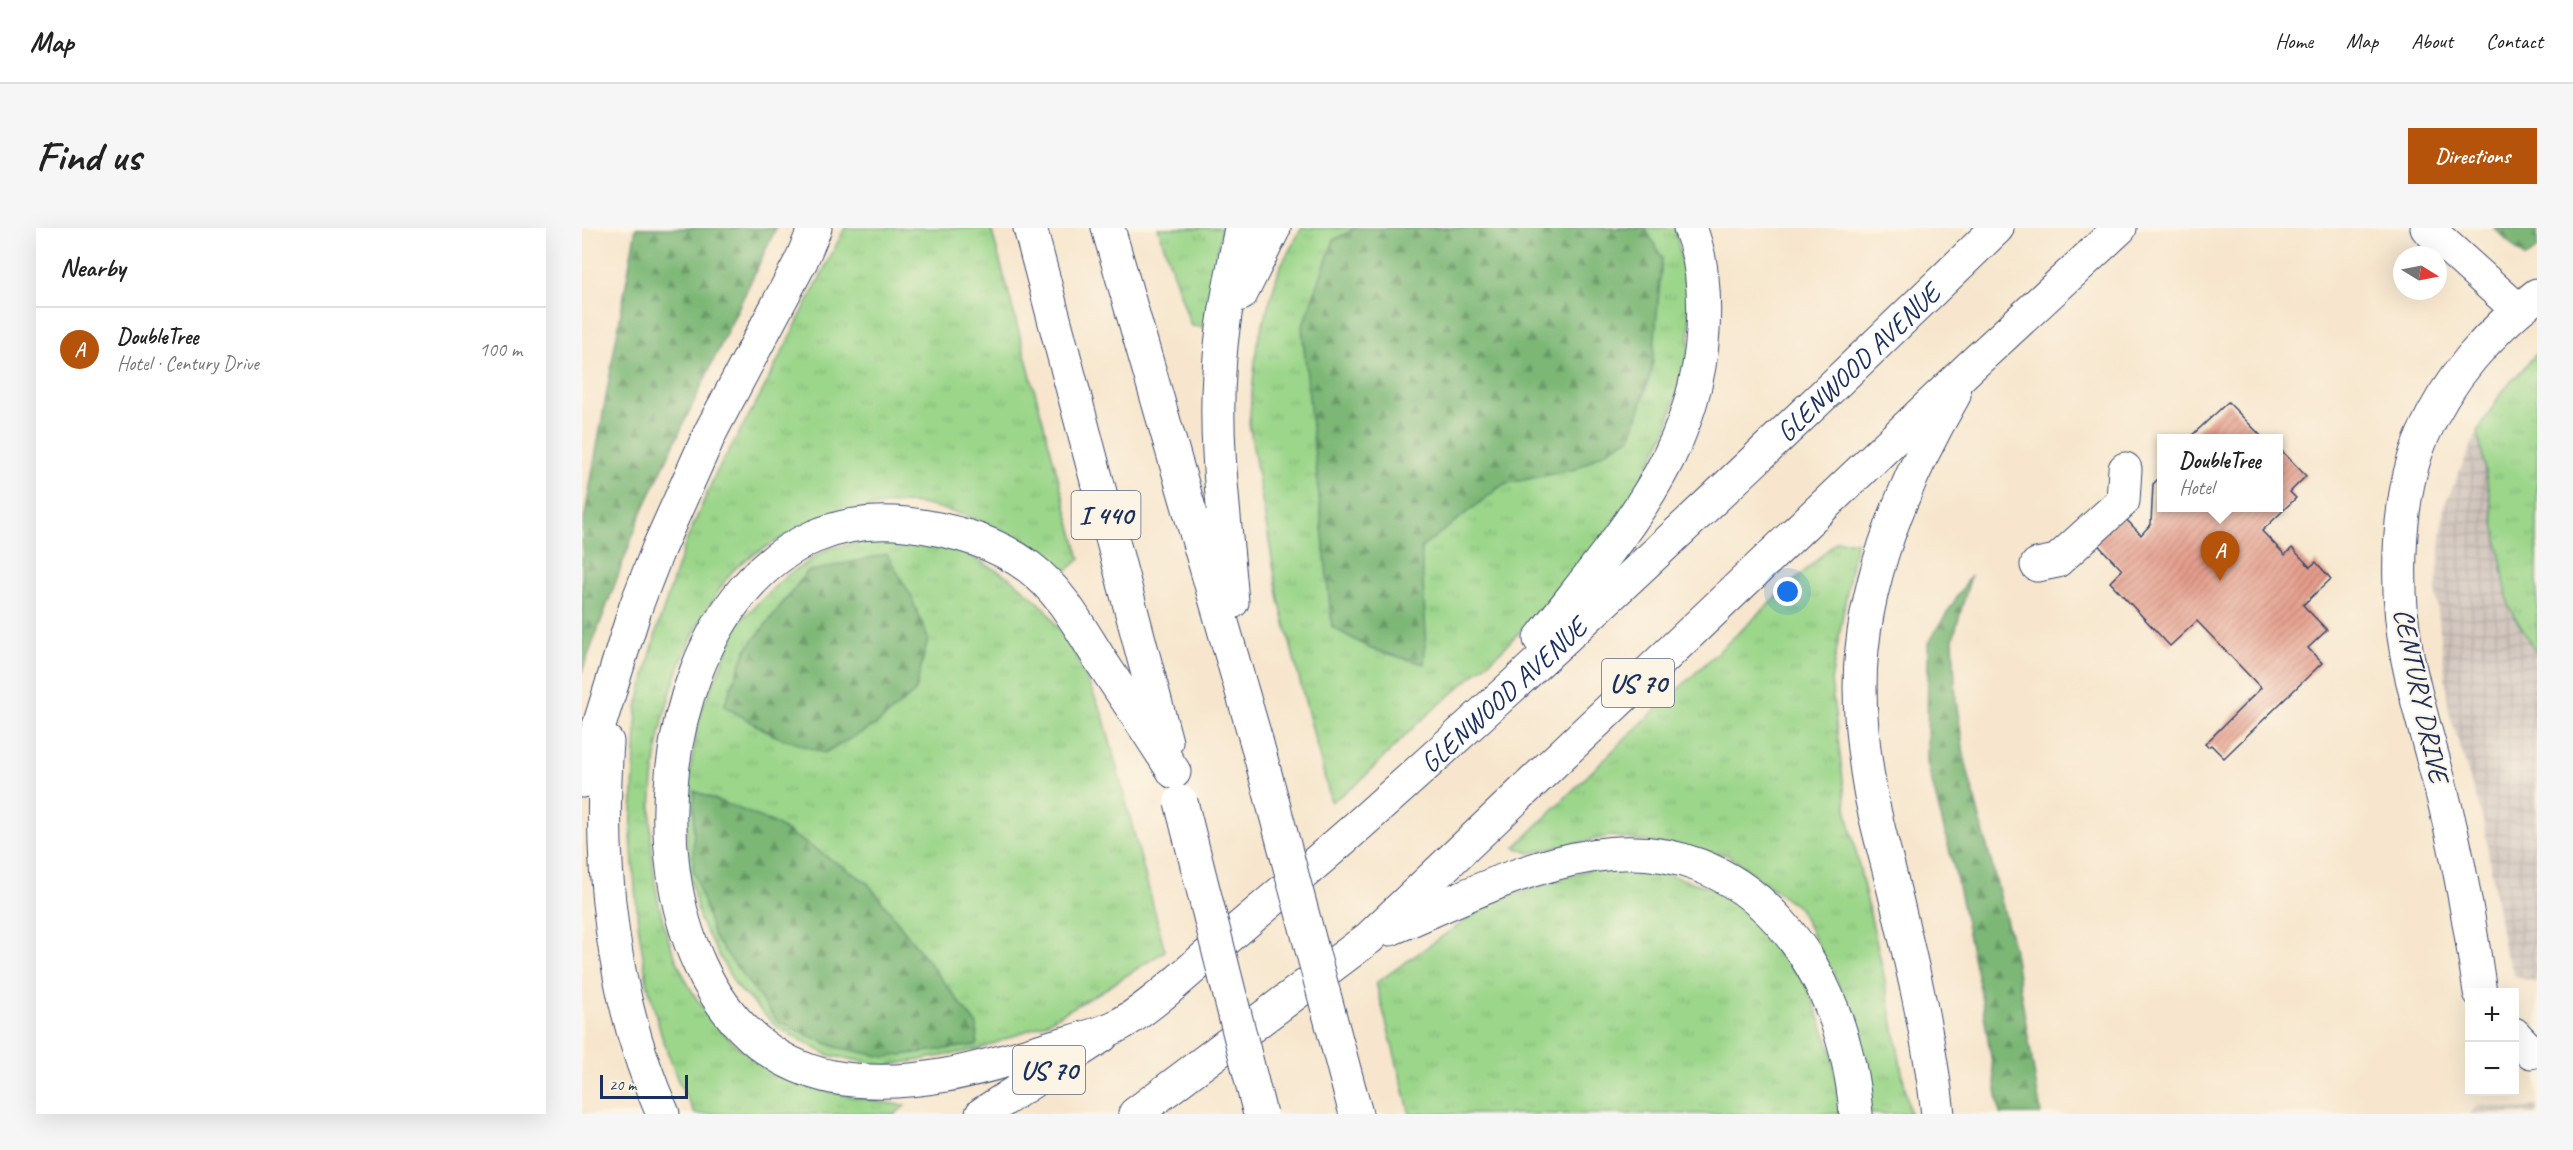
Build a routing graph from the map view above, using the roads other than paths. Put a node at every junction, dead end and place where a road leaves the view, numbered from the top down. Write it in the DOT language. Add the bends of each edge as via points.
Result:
graph roads {
  1 [pos="815,228"];
  2 [pos="1030,228"];
  3 [pos="1108,228"];
  4 [pos="1241,228"];
  5 [pos="1274,228"];
  6 [pos="1690,228"];
  7 [pos="1997,228"];
  8 [pos="2120,228"];
  9 [pos="2427,228"];
  10 [pos="2528,303"];
  11 [pos="1222,337"];
  12 [pos="1972,365"];
  13 [pos="2125,469"];
  14 [pos="2037,565"];
  15 [pos="618,666"];
  16 [pos="1236,668"];
  17 [pos="1479,718"];
  18 [pos="582,781"];
  19 [pos="1177,787"];
  20 [pos="1370,938"];
  21 [pos="2479,988"];
  22 [pos="1116,1027"];
  23 [pos="1353,1103"];
  24 [pos="663,1114"];
  25 [pos="982,1114"];
  26 [pos="1135,1114"];
  27 [pos="1260,1114"];
  28 [pos="1856,1114"];
  29 [pos="1938,1114"];
  1 -- 15 [label="main road" via="702,452 640,596"];
  2 -- 19 [label="main road, I 440"];
  3 -- 16 [label="main road, I 440"];
  4 -- 11 [label="main road"];
  5 -- 11 [label="main road"];
  6 -- 17 [label="main road" via="1702,275 1704,310 1694,396 1680,439 1640,509"];
  7 -- 17 [label="main road, GLENWOOD AVENUE / US 70"];
  8 -- 12 [label="main road, US 70"];
  9 -- 10 [label="main road"];
  10 -- 21 [label="main road, CENTURY DRIVE" via="2445,392 2422,436 2402,533 2401,594 2407,654 2447,810"];
  11 -- 16 [label="main road" via="1218,415"];
  12 -- 20 [label="main road, US 70"];
  12 -- 29 [label="main road" via="1940,420 1898,514 1870,600 1862,650 1863,734 1870,791 1923,1017"];
  13 -- 14 [label="main road" via="2123,501 2057,561"];
  15 -- 18 [label="main road"];
  15 -- 24 [label="main road" via="604,784 610,898 626,1002"];
  16 -- 23 [label="main road, I 440, bridge"];
  17 -- 22 [label="main road, GLENWOOD AVENUE / US 70" via="1332,850"];
  19 -- 22 [label="main road" via="1065,605 1045,582 1027,566 964,534 892,522 830,531 783,554 761,570 738,592 700,651 677,719 665,786 664,822 667,880 675,922 685,953 706,994 733,1024 768,1051 802,1069 832,1077 905,1081 988,1067"];
  19 -- 27 [label="main road, I 440, bridge"];
  20 -- 26 [label="main road, US 70"];
  20 -- 28 [label="main road" via="1529,870 1559,862 1627,853 1650,854 1699,867 1754,896 1777,916 1809,960 1821,980 1841,1036"];
  22 -- 25 [label="main road, GLENWOOD AVENUE / US 70"];
}
